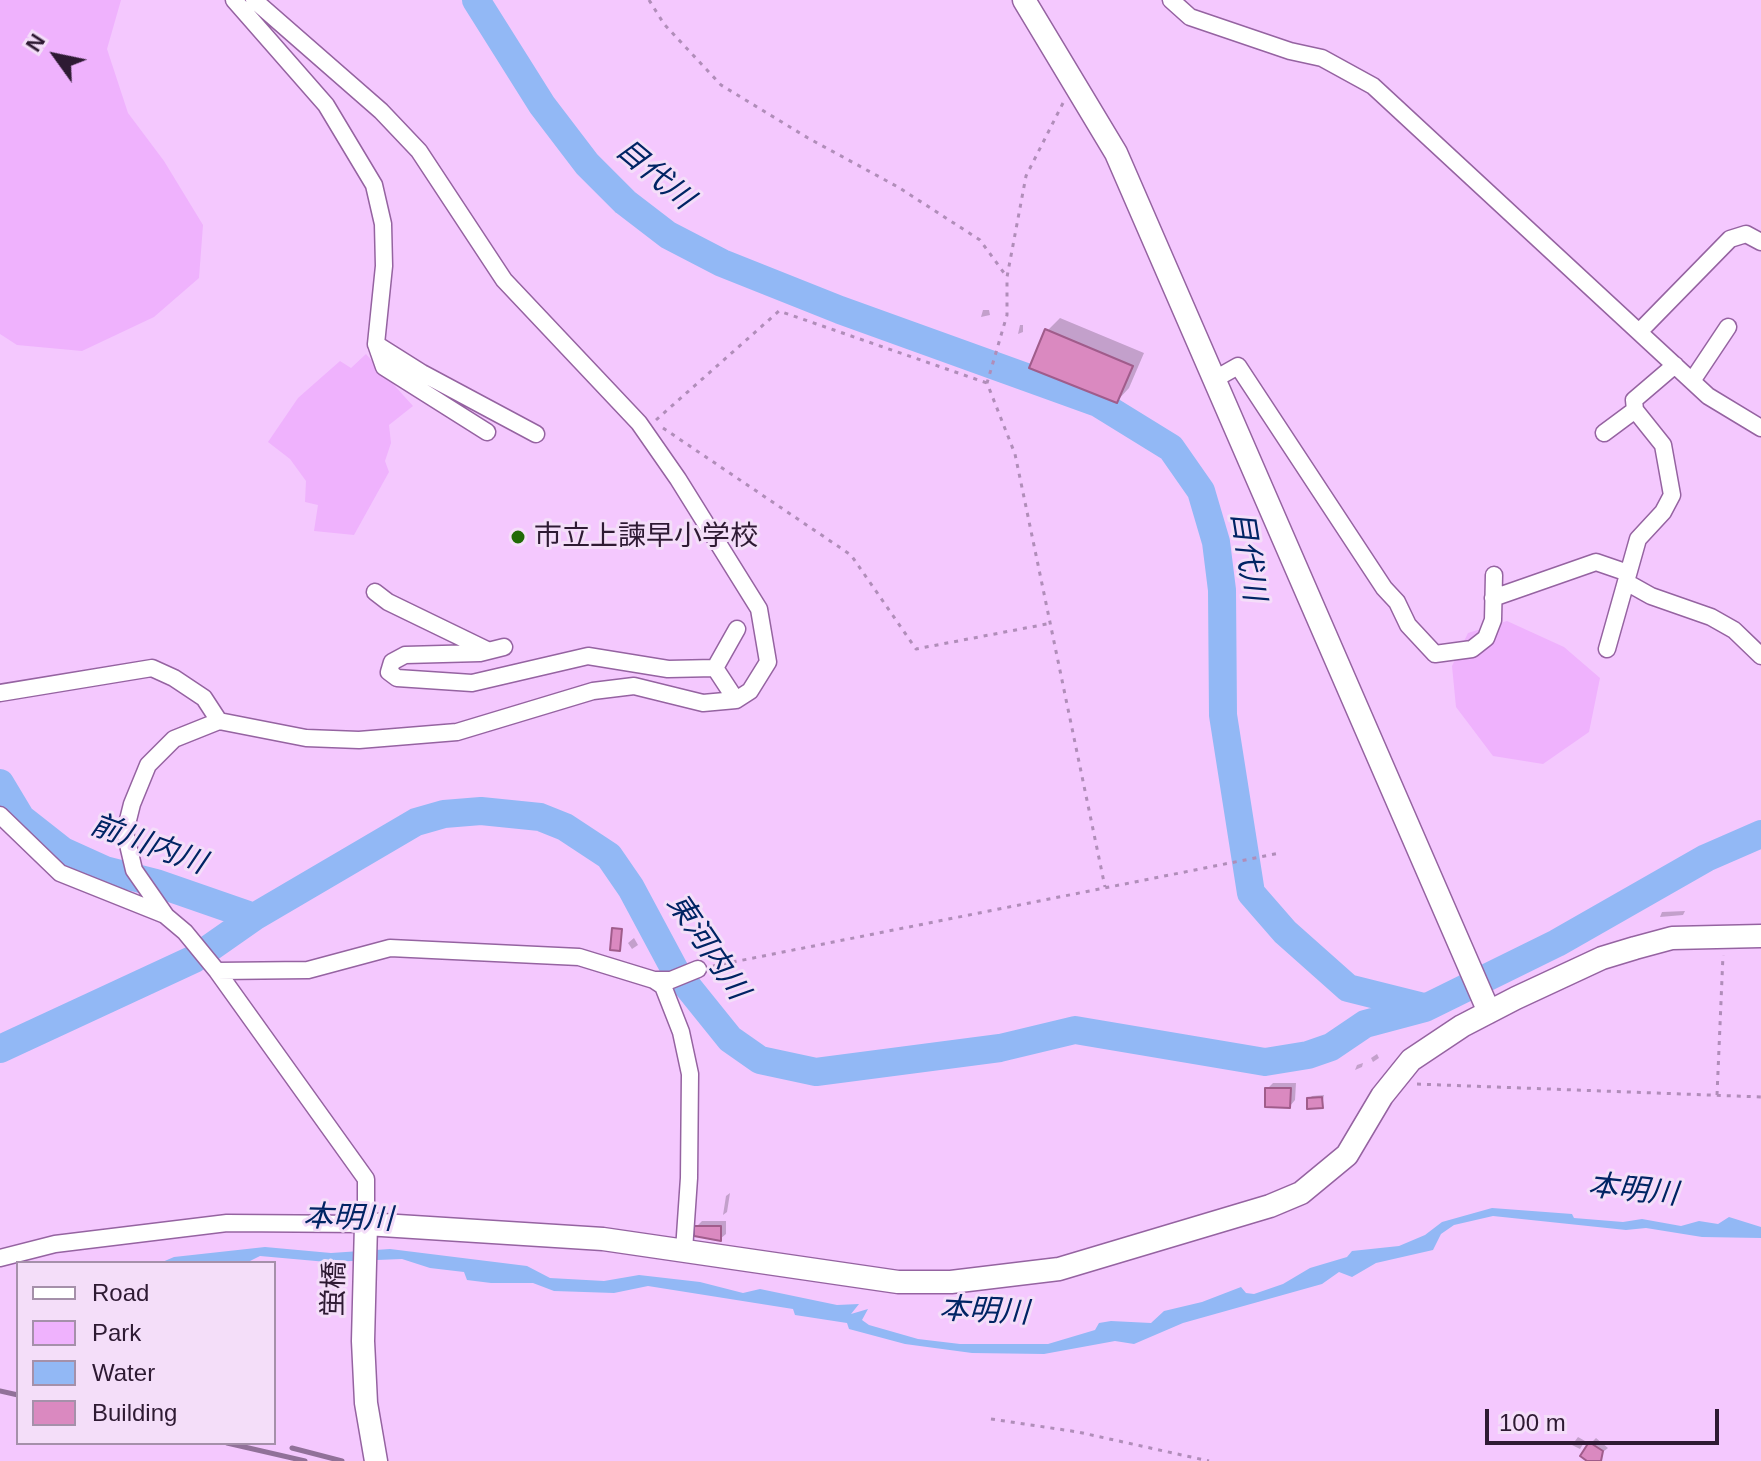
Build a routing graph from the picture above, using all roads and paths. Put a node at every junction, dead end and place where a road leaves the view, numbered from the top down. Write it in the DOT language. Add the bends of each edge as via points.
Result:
graph roads {
  1 [pos="234,0"];
  2 [pos="254,0"];
  3 [pos="649,0"];
  4 [pos="1024,0"];
  5 [pos="1171,0"];
  6 [pos="1074,82"];
  7 [pos="1761,242"];
  8 [pos="1007,277"];
  9 [pos="1728,327"];
  10 [pos="1639,332"];
  11 [pos="376,344"];
  12 [pos="1675,365"];
  13 [pos="1215,379"];
  14 [pos="1692,381"];
  15 [pos="987,383"];
  16 [pos="1635,410"];
  17 [pos="1761,428"];
  18 [pos="487,432"];
  19 [pos="1604,433"];
  20 [pos="536,434"];
  21 [pos="1494,575"];
  22 [pos="1627,578"];
  23 [pos="375,592"];
  24 [pos="1493,598"];
  25 [pos="1052,623"];
  26 [pos="737,629"];
  27 [pos="1607,649"];
  28 [pos="1761,656"];
  29 [pos="715,668"];
  30 [pos="0,693"];
  31 [pos="736,700"];
  32 [pos="219,721"];
  33 [pos="0,815"];
  34 [pos="1280,853"];
  35 [pos="1105,887"];
  36 [pos="166,916"];
  37 [pos="1723,936"];
  38 [pos="1761,936"];
  39 [pos="213,967"];
  40 [pos="698,969"];
  41 [pos="662,980"];
  42 [pos="1487,1007"];
  43 [pos="1392,1083"];
  44 [pos="1717,1095"];
  45 [pos="1761,1097"];
  46 [pos="366,1232"];
  47 [pos="684,1250"];
  48 [pos="0,1258"];
  49 [pos="991,1419"];
  50 [pos="376,1461"];
  51 [pos="1209,1461"];
  1 -- 11 [label="street" via="326,105 374,185 383,224 384,266"];
  2 -- 31 [label="street" via="419,151 504,280 639,423 678,479 759,609 768,662 750,691"];
  3 -- 8 [label="path" via="664,24 721,85 980,240"];
  4 -- 6 [label="street"];
  5 -- 10 [label="street" via="1190,17 1322,58 1373,86"];
  6 -- 8 [label="path" via="1026,176"];
  6 -- 13 [label="street" via="1116,153"];
  7 -- 10 [label="street" via="1746,234 1730,239"];
  8 -- 15 [label="path" via="1007,315"];
  9 -- 14 [label="street"];
  10 -- 12 [label="street"];
  11 -- 18 [label="street" via="384,367"];
  11 -- 20 [label="street"];
  12 -- 14 [label="street"];
  12 -- 16 [label="street" via="1634,400"];
  13 -- 24 [label="street" via="1238,366 1408,625 1435,654 1472,649 1486,638"];
  13 -- 42 [label="street"];
  14 -- 17 [label="street"];
  15 -- 25 [label="path" via="1015,454"];
  15 -- 25 [label="path" via="779,311 654,422 851,555 916,649"];
  16 -- 19 [label="street"];
  16 -- 22 [label="street" via="1663,445 1672,495 1638,539"];
  21 -- 24 [label="street"];
  22 -- 24 [label="street" via="1596,562"];
  22 -- 27 [label="street"];
  22 -- 28 [label="street" via="1651,596 1734,630"];
  23 -- 29 [label="street" via="496,649 405,655 392,662 389,672 397,678 472,683 588,656 668,669"];
  25 -- 35 [label="path"];
  26 -- 29 [label="street"];
  29 -- 31 [label="street"];
  30 -- 32 [label="street" via="152,668 204,698"];
  31 -- 32 [label="street" via="703,703 634,686 593,691 457,732 359,740 306,738"];
  32 -- 36 [label="street" via="174,739 148,765 132,804 125,832 134,870"];
  33 -- 36 [label="street" via="60,873"];
  34 -- 35 [label="path"];
  35 -- 40 [label="path"];
  36 -- 39 [label="street"];
  37 -- 38 [label="street"];
  37 -- 42 [label="street" via="1672,938 1602,958"];
  37 -- 44 [label="path"];
  39 -- 41 [label="street" via="308,970 390,948 579,957"];
  39 -- 46 [label="street" via="366,1179"];
  40 -- 41 [label="street"];
  41 -- 47 [label="street" via="690,1074"];
  42 -- 43 [label="street" via="1411,1060"];
  43 -- 44 [label="path"];
  43 -- 47 [label="street" via="1347,1155 1301,1193 1059,1269 951,1282 898,1282"];
  44 -- 45 [label="path"];
  46 -- 47 [label="street" via="575,1236"];
  46 -- 48 [label="street" via="227,1223 55,1244"];
  46 -- 50 [label="street, 蛍橋" via="363,1341"];
  49 -- 51 [label="path"];
}
